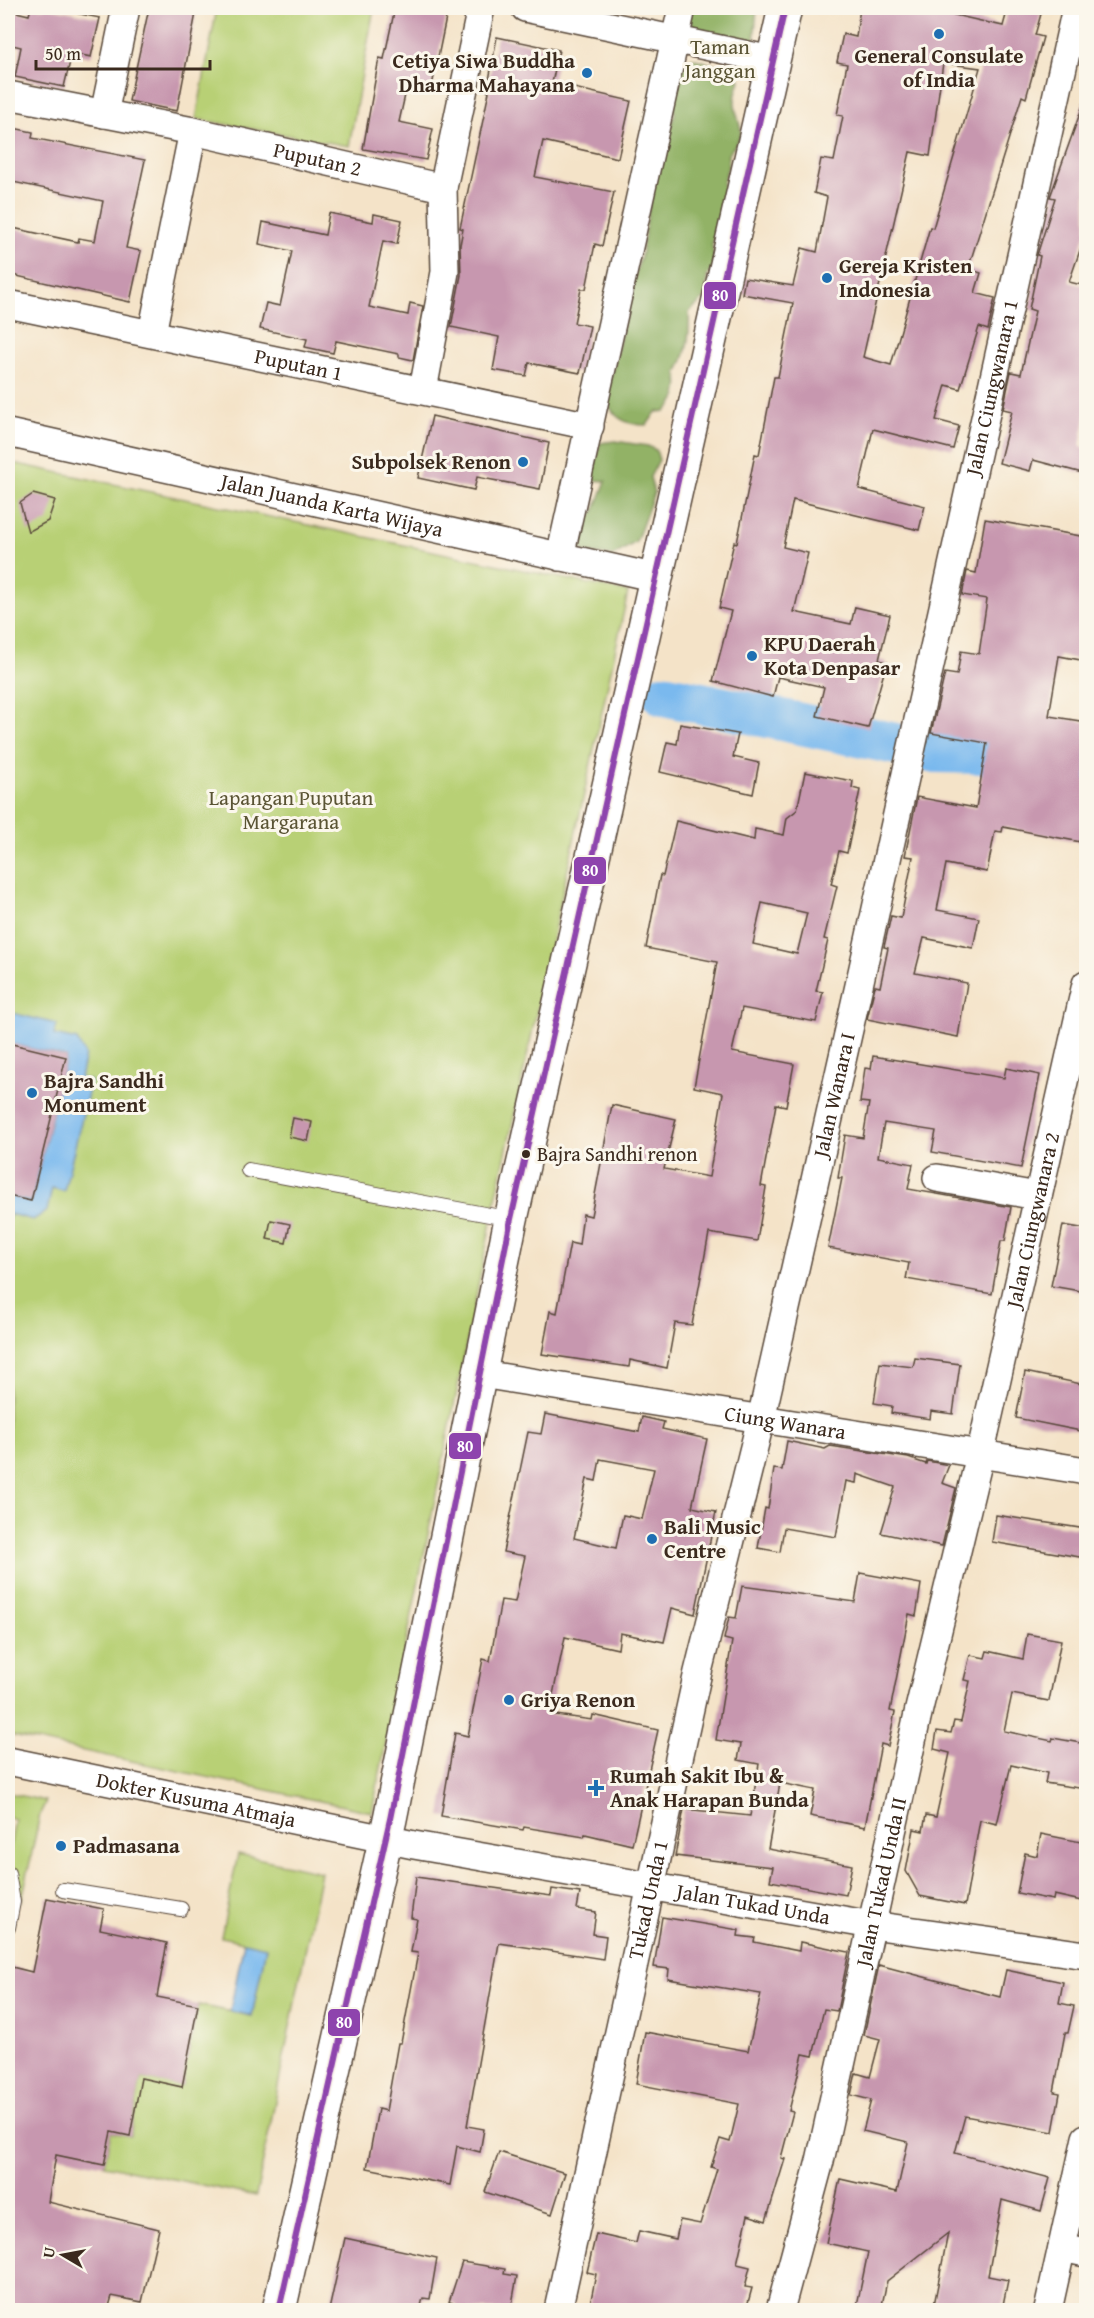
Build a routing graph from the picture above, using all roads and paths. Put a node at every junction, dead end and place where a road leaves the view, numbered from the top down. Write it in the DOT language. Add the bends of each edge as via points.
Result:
graph roads {
  1 [pos="126,8"];
  2 [pos="481,8"];
  3 [pos="525,8"];
  4 [pos="682,8"];
  5 [pos="784,8"];
  6 [pos="1076,8"];
  7 [pos="675,38"];
  8 [pos="772,60"];
  9 [pos="8,95"];
  10 [pos="104,114"];
  11 [pos="193,131"];
  12 [pos="443,188"];
  13 [pos="8,304"];
  14 [pos="152,333"];
  15 [pos="423,390"];
  16 [pos="590,426"];
  17 [pos="8,434"];
  18 [pos="560,557"];
  19 [pos="657,578"];
  20 [pos="906,768"];
  21 [pos="1086,984"];
  22 [pos="248,1170"];
  23 [pos="937,1178"];
  24 [pos="1037,1196"];
  25 [pos="511,1219"];
  26 [pos="481,1374"];
  27 [pos="761,1419"];
  28 [pos="980,1455"];
  29 [pos="1086,1471"];
  30 [pos="8,1761"];
  31 [pos="385,1839"];
  32 [pos="8,1873"];
  33 [pos="651,1887"];
  34 [pos="63,1890"];
  35 [pos="181,1909"];
  36 [pos="872,1925"];
  37 [pos="8,1928"];
  38 [pos="1086,1955"];
  39 [pos="1086,2138"];
  40 [pos="1074,2251"];
  41 [pos="279,2310"];
  42 [pos="558,2310"];
  43 [pos="780,2310"];
  44 [pos="1048,2310"];
  1 -- 10 [label="street"];
  2 -- 12 [label="street"];
  3 -- 7 [label="street"];
  4 -- 7 [label="street"];
  5 -- 8 [label="main road"];
  6 -- 20 [label="street, Jalan Ciungwanara 1"];
  7 -- 8 [label="street"];
  7 -- 16 [label="street"];
  8 -- 19 [label="main road"];
  9 -- 10 [label="street, Puputan 2"];
  10 -- 11 [label="street, Puputan 2"];
  11 -- 12 [label="street, Puputan 2"];
  11 -- 14 [label="street"];
  12 -- 15 [label="street" via="445,272"];
  13 -- 14 [label="street, Puputan 1"];
  14 -- 15 [label="street, Puputan 1"];
  15 -- 16 [label="street, Puputan 1"];
  16 -- 18 [label="street"];
  17 -- 18 [label="street, Jalan Juanda Karta Wijaya"];
  18 -- 19 [label="street, Jalan Juanda Karta Wijaya"];
  19 -- 25 [label="main road"];
  20 -- 27 [label="street, Jalan Wanara I"];
  21 -- 24 [label="street, Jalan Ciungwanara 2"];
  22 -- 25 [label="lane"];
  23 -- 24 [label="street"];
  24 -- 28 [label="street, Jalan Ciungwanara 2"];
  25 -- 26 [label="main road"];
  26 -- 27 [label="street, Ciung Wanara"];
  26 -- 31 [label="main road"];
  27 -- 28 [label="street, Ciung Wanara"];
  27 -- 33 [label="street, Tukad Unda 1" via="698,1672"];
  28 -- 29 [label="street, Ciung Wanara"];
  28 -- 36 [label="street, Jalan Tukad Unda II"];
  30 -- 31 [label="street, Dokter Kusuma Atmaja"];
  31 -- 33 [label="street, Jalan Tukad Unda"];
  31 -- 41 [label="main road"];
  32 -- 37 [label="lane" via="13,1902"];
  33 -- 36 [label="street, Jalan Tukad Unda"];
  33 -- 42 [label="street, Tukad Unda 1"];
  34 -- 35 [label="lane"];
  36 -- 38 [label="street, Jalan Tukad Unda"];
  36 -- 43 [label="street, Jalan Tukad Unda II" via="820,2161"];
  39 -- 40 [label="street"];
  40 -- 44 [label="street"];
}
